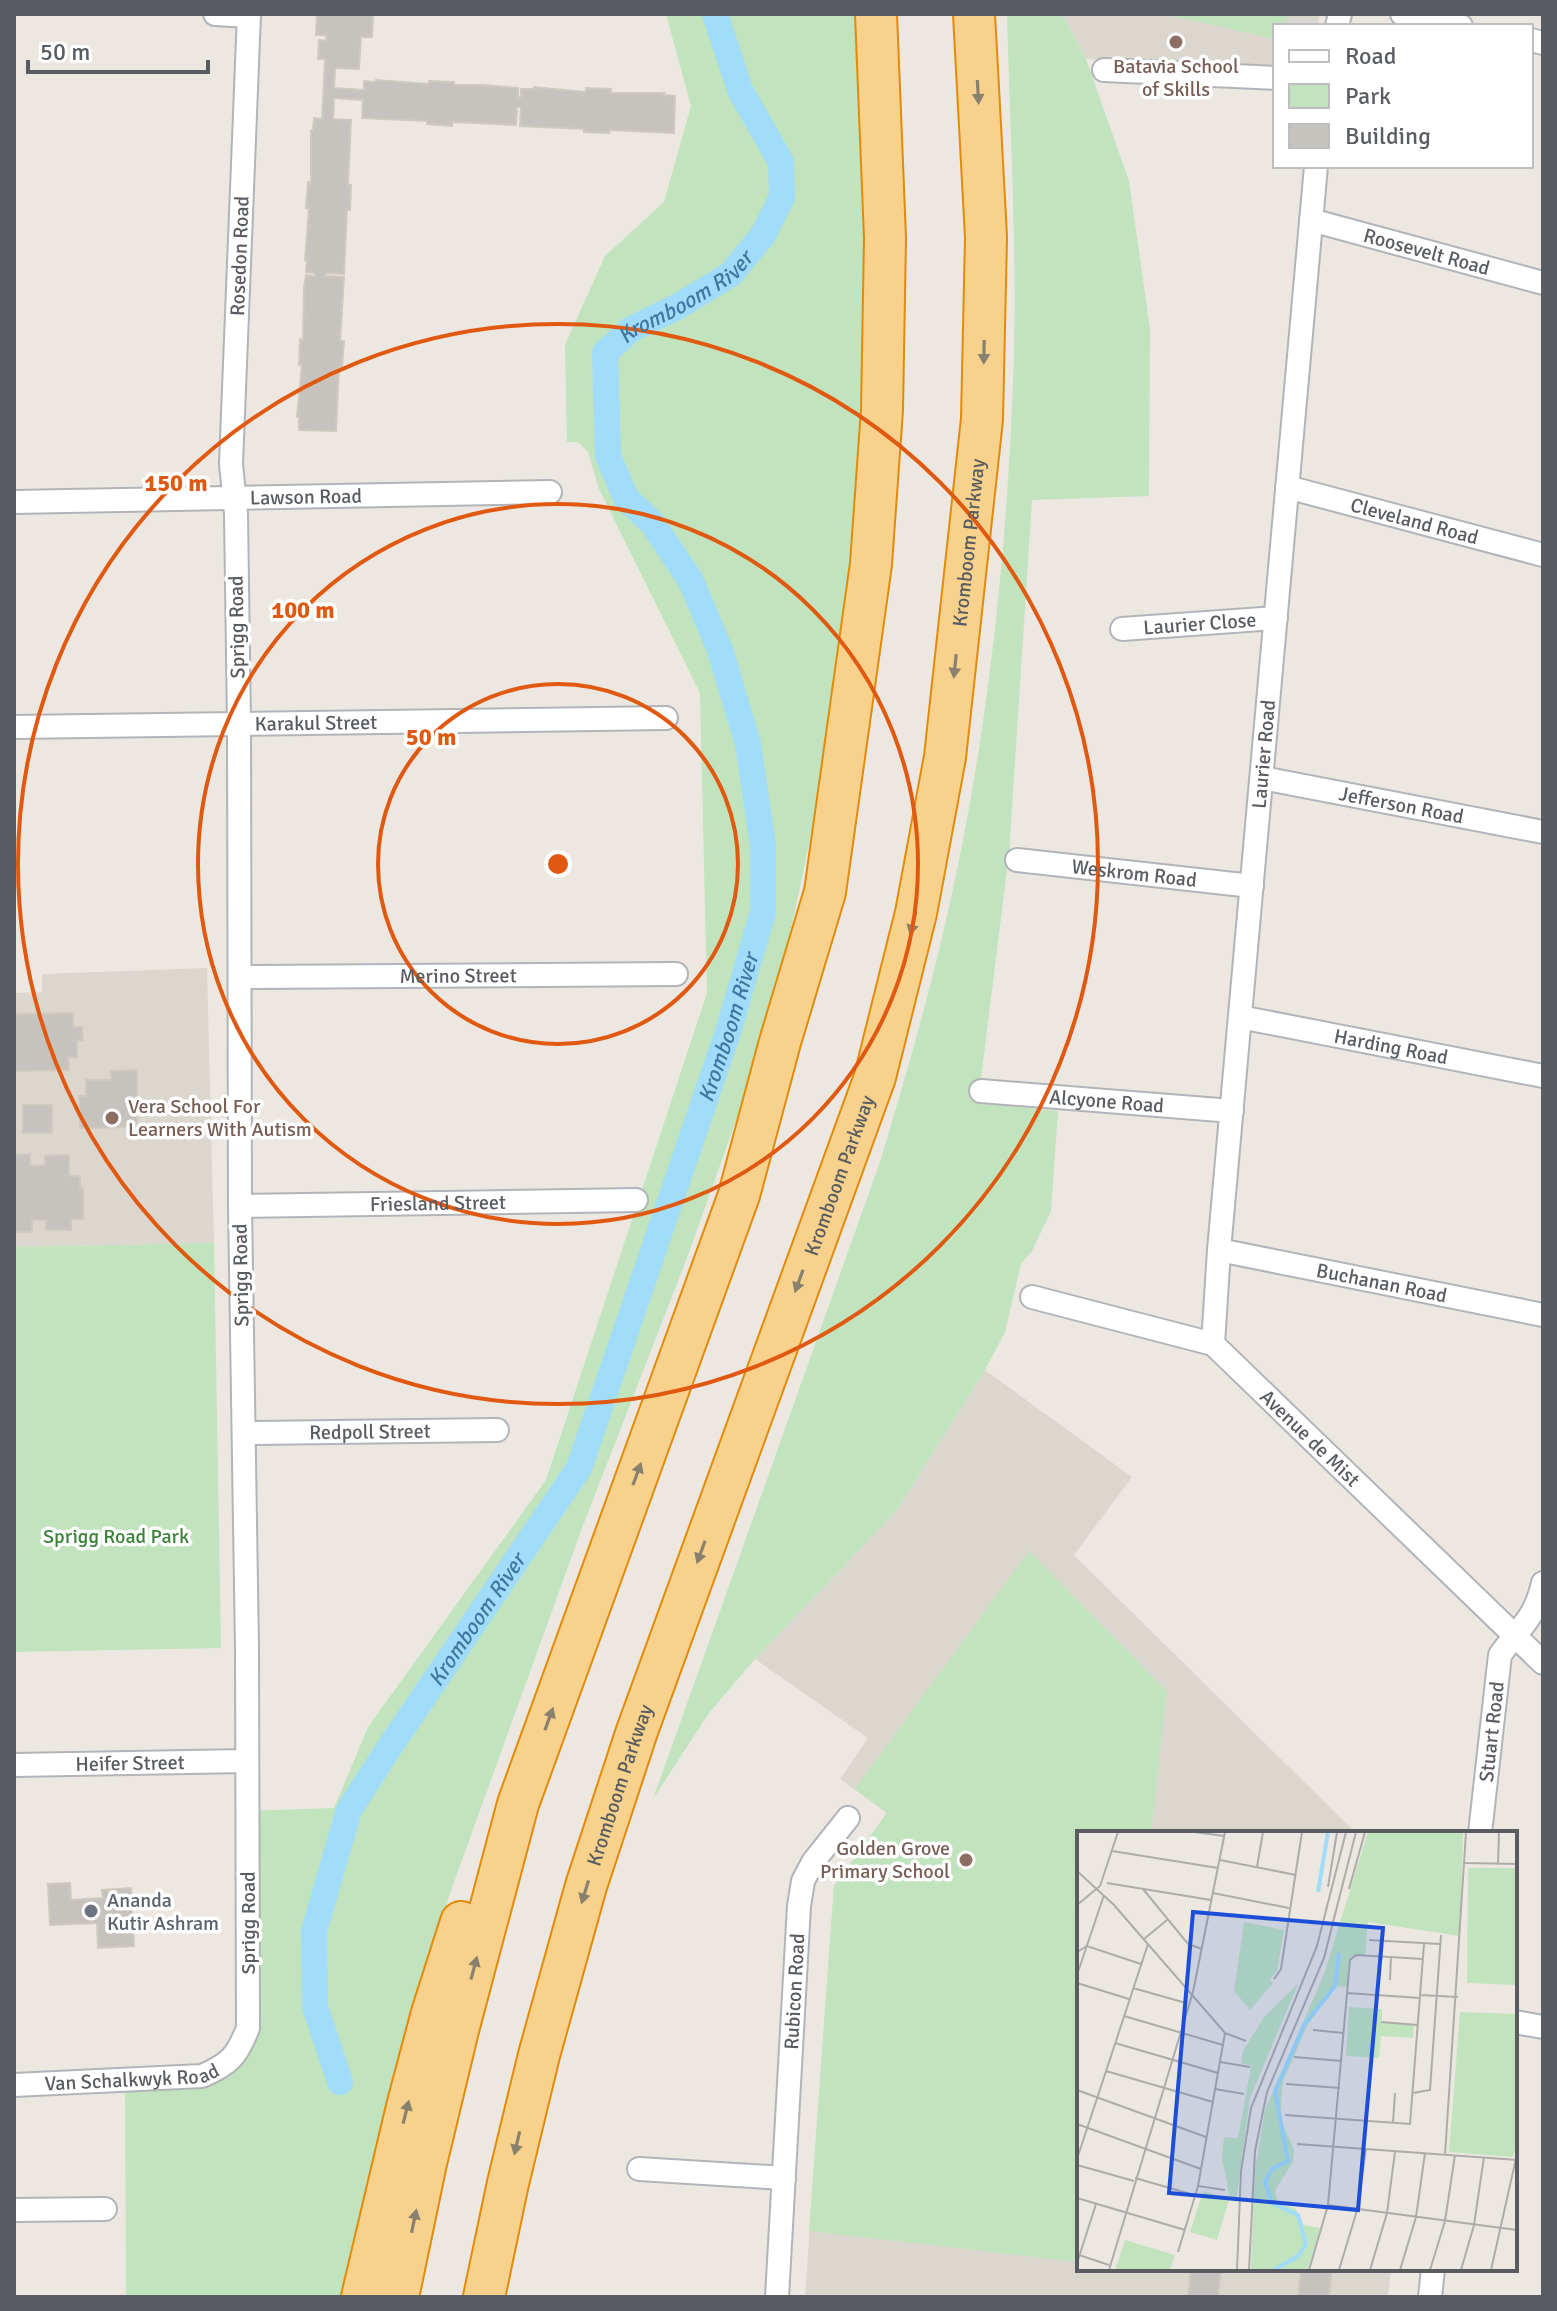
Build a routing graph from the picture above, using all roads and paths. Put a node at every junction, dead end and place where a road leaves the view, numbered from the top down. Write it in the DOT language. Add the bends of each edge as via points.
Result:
graph roads {
  1 [pos="215,14"];
  2 [pos="876,14"];
  3 [pos="974,14"];
  4 [pos="1402,14"];
  5 [pos="249,15"];
  6 [pos="1451,24"];
  7 [pos="1104,70"];
  8 [pos="1273,78"];
  9 [pos="1316,168"];
  10 [pos="1311,220"];
  11 [pos="1543,283"];
  12 [pos="1287,487"];
  13 [pos="550,492"];
  14 [pos="234,498"];
  15 [pos="14,502"];
  16 [pos="1543,555"];
  17 [pos="1276,618"];
  18 [pos="1122,629"];
  19 [pos="666,718"];
  20 [pos="239,724"];
  21 [pos="14,727"];
  22 [pos="1262,778"];
  23 [pos="1543,832"];
  24 [pos="1017,860"];
  25 [pos="1252,886"];
  26 [pos="676,974"];
  27 [pos="240,977"];
  28 [pos="1240,1017"];
  29 [pos="1543,1076"];
  30 [pos="981,1091"];
  31 [pos="1232,1111"];
  32 [pos="636,1200"];
  33 [pos="240,1206"];
  34 [pos="1219,1250"];
  35 [pos="1032,1297"];
  36 [pos="1543,1315"];
  37 [pos="1213,1344"];
  38 [pos="497,1430"];
  39 [pos="244,1433"];
  40 [pos="1543,1583"];
  41 [pos="1514,1635"];
  42 [pos="1543,1663"];
  43 [pos="247,1761"];
  44 [pos="14,1765"];
  45 [pos="518,1804"];
  46 [pos="848,1818"];
  47 [pos="1480,1831"];
  48 [pos="1517,2022"];
  49 [pos="1543,2027"];
  50 [pos="240,2050"];
  51 [pos="14,2085"];
  52 [pos="639,2169"];
  53 [pos="784,2178"];
  54 [pos="508,2183"];
  55 [pos="105,2209"];
  56 [pos="14,2210"];
  57 [pos="1433,2271"];
  58 [pos="362,2297"];
  59 [pos="398,2297"];
  60 [pos="484,2297"];
  61 [pos="509,2297"];
  62 [pos="777,2297"];
  63 [pos="1430,2297"];
  1 -- 5 [label="street"];
  45 -- 2 [label="highway, one-way" via="739,1195 825,892 871,564 882,410 885,238"];
  3 -- 54 [label="highway, Kromboom Parkway, one-way" via="986,237 982,419 945,757 916,913 875,1077 608,1818 554,1997"];
  4 -- 6 [label="street"];
  5 -- 14 [label="street, Rosedon Road" via="231,464"];
  7 -- 8 [label="street"];
  9 -- 10 [label="street, Laurier Road"];
  10 -- 11 [label="street, Roosevelt Road"];
  10 -- 12 [label="street, Laurier Road"];
  12 -- 16 [label="street, Cleveland Road"];
  12 -- 17 [label="street, Laurier Road"];
  13 -- 14 [label="street, Lawson Road"];
  14 -- 15 [label="street, Lawson Road"];
  14 -- 20 [label="street, Sprigg Road"];
  17 -- 18 [label="street, Laurier Close"];
  17 -- 22 [label="street, Laurier Road"];
  19 -- 20 [label="street, Karakul Street"];
  20 -- 21 [label="street, Karakul Street"];
  20 -- 27 [label="street, Sprigg Road"];
  22 -- 23 [label="street, Jefferson Road"];
  22 -- 25 [label="street, Laurier Road"];
  24 -- 25 [label="street, Weskrom Road"];
  25 -- 28 [label="street, Laurier Road"];
  26 -- 27 [label="street, Merino Street"];
  27 -- 33 [label="street, Sprigg Road"];
  28 -- 29 [label="street, Harding Road"];
  28 -- 31 [label="street, Laurier Road"];
  30 -- 31 [label="street, Alcyone Road"];
  31 -- 34 [label="street, Laurier Road"];
  32 -- 33 [label="street, Friesland Street"];
  33 -- 39 [label="street, Sprigg Road"];
  34 -- 36 [label="street, Buchanan Road"];
  34 -- 37 [label="street, Laurier Road"];
  35 -- 37 [label="street, Avenue de Mist"];
  37 -- 41 [label="street, Avenue de Mist"];
  38 -- 39 [label="street, Redpoll Street"];
  39 -- 43 [label="street, Sprigg Road"];
  40 -- 41 [label="street, Stuart Road" via="1539,1603"];
  41 -- 42 [label="street, Avenue de Mist"];
  41 -- 47 [label="street, Stuart Road" via="1500,1655"];
  43 -- 44 [label="street, Heifer Street"];
  43 -- 50 [label="street, Sprigg Road" via="248,2028"];
  58 -- 45 [label="highway, one-way" via="445,1969 481,1863"];
  59 -- 45 [label="highway, one-way" via="426,2163"];
  46 -- 53 [label="street, Rubicon Road" via="803,1881"];
  48 -- 49 [label="street"];
  50 -- 51 [label="street, Van Schalkwyk Road" via="224,2066 202,2076"];
  52 -- 53 [label="street"];
  53 -- 62 [label="street, Rubicon Road"];
  54 -- 60 [label="highway, Kromboom Parkway"];
  54 -- 61 [label="highway"];
  55 -- 56 [label="street"];
  57 -- 63 [label="street"];
}
